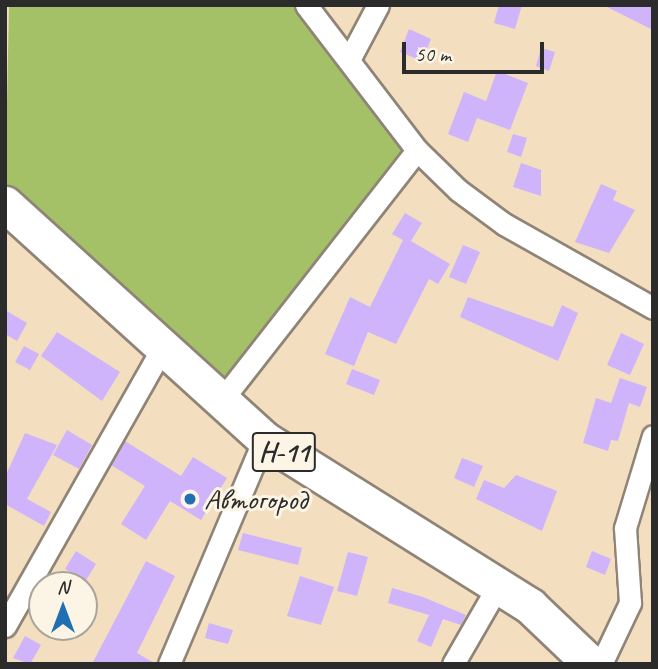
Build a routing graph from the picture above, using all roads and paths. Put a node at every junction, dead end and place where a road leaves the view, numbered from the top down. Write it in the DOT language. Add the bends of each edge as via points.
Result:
graph roads {
  1 [pos="306,5"];
  2 [pos="378,5"];
  3 [pos="351,56"];
  4 [pos="417,150"];
  5 [pos="5,204"];
  6 [pos="653,308"];
  7 [pos="162,348"];
  8 [pos="221,401"];
  9 [pos="653,436"];
  10 [pos="264,439"];
  11 [pos="498,586"];
  12 [pos="5,626"];
  13 [pos="169,664"];
  14 [pos="453,664"];
  15 [pos="591,664"];
  16 [pos="601,664"];
  1 -- 3 [label="street"];
  2 -- 3 [label="street"];
  3 -- 4 [label="street"];
  4 -- 6 [label="street" via="484,210"];
  4 -- 8 [label="street"];
  5 -- 7 [label="main road, Н-11"];
  7 -- 8 [label="main road, Н-11"];
  7 -- 12 [label="street"];
  8 -- 10 [label="main road, Н-11"];
  9 -- 16 [label="street" via="625,528 630,603"];
  10 -- 11 [label="main road, Н-11"];
  10 -- 13 [label="street"];
  11 -- 14 [label="street"];
  11 -- 15 [label="main road, Н-11" via="563,634"];
}
